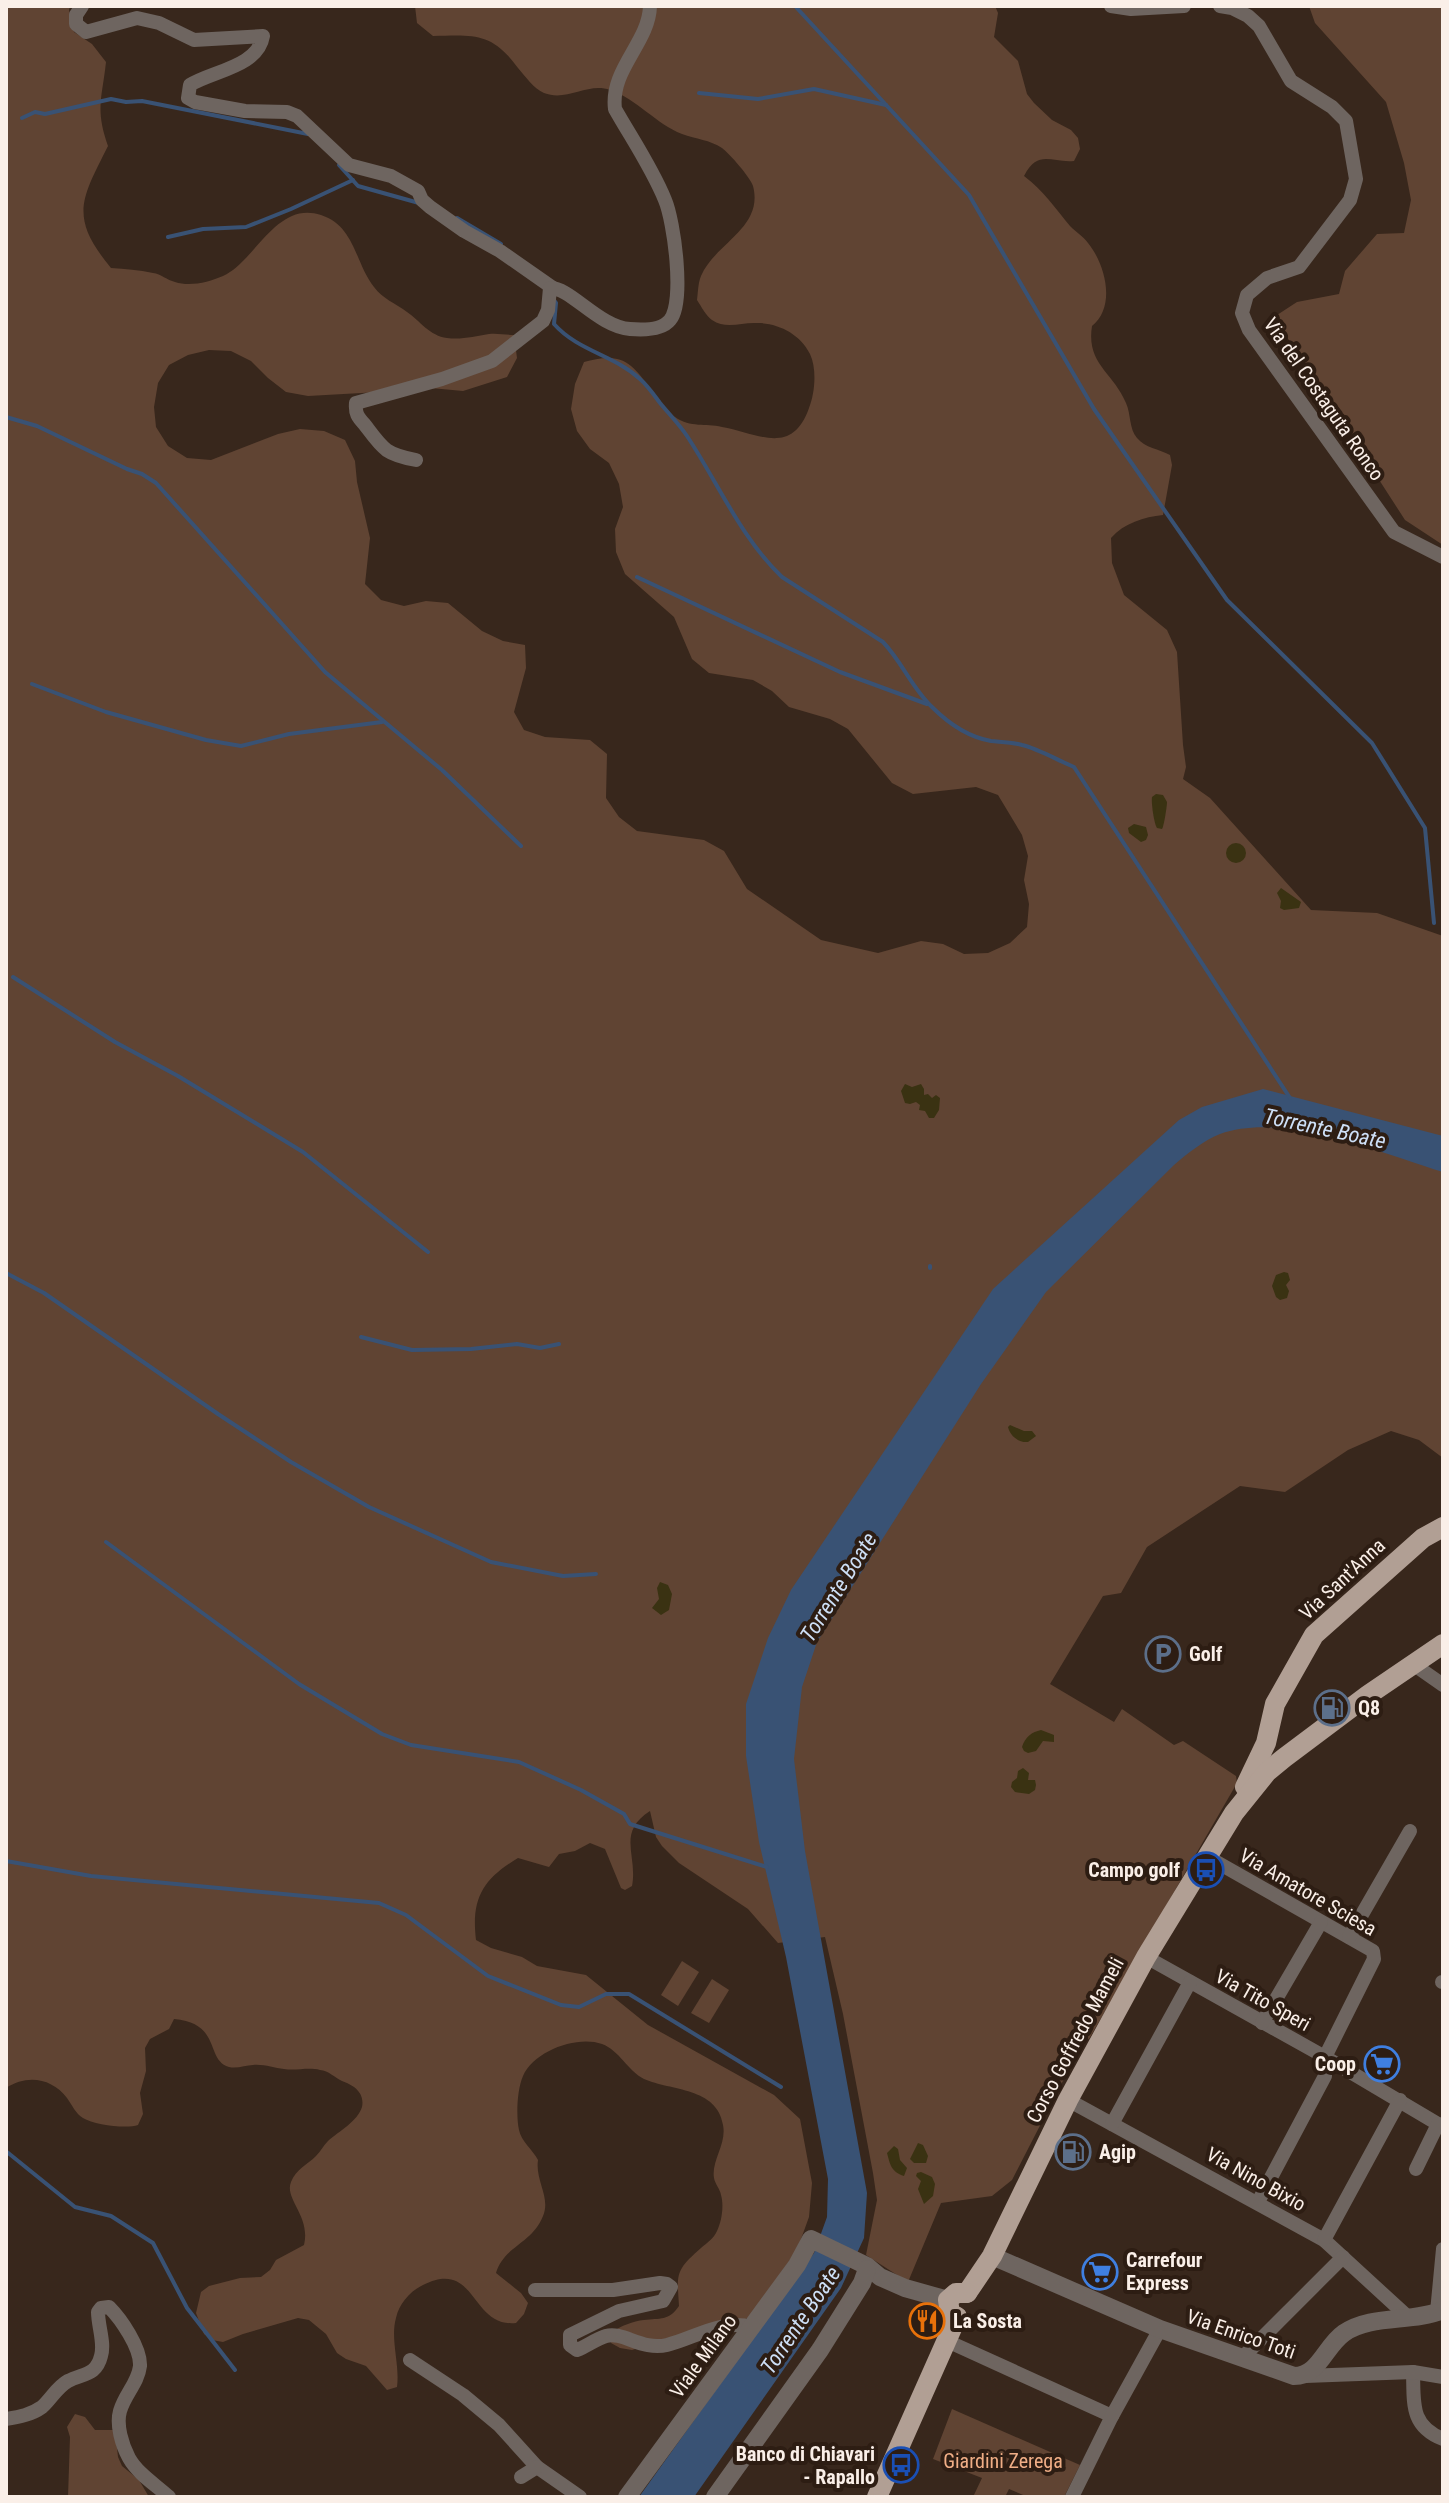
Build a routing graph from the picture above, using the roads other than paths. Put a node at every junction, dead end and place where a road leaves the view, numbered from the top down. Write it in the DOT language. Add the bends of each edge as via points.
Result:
graph roads {
  1 [pos="82,6"];
  2 [pos="650,6"];
  3 [pos="1111,6"];
  4 [pos="1184,6"];
  5 [pos="1220,6"];
  6 [pos="553,288"];
  7 [pos="416,460"];
  8 [pos="1443,557"];
  9 [pos="1443,1527"];
  10 [pos="1443,1644"];
  11 [pos="1413,1664"];
  12 [pos="1443,1685"];
  13 [pos="1266,1743"];
  14 [pos="1284,1758"];
  15 [pos="1234,1813"];
  16 [pos="1410,1831"];
  17 [pos="1206,1856"];
  18 [pos="1321,1922"];
  19 [pos="1349,1937"];
  20 [pos="1146,1957"];
  21 [pos="1190,1982"];
  22 [pos="1262,2023"];
  23 [pos="1325,2057"];
  24 [pos="1068,2100"];
  25 [pos="1400,2100"];
  26 [pos="1112,2124"];
  27 [pos="1441,2125"];
  28 [pos="1416,2169"];
  29 [pos="1258,2202"];
  30 [pos="1324,2240"];
  31 [pos="1443,2249"];
  32 [pos="992,2256"];
  33 [pos="1343,2257"];
  34 [pos="867,2268"];
  35 [pos="535,2290"];
  36 [pos="957,2304"];
  37 [pos="1440,2311"];
  38 [pos="1408,2317"];
  39 [pos="752,2327"];
  40 [pos="1160,2329"];
  41 [pos="947,2341"];
  42 [pos="1242,2358"];
  43 [pos="410,2360"];
  44 [pos="1413,2372"];
  45 [pos="1305,2376"];
  46 [pos="1443,2377"];
  47 [pos="1112,2416"];
  48 [pos="6,2419"];
  49 [pos="1443,2439"];
  50 [pos="537,2467"];
  51 [pos="521,2477"];
  52 [pos="169,2497"];
  53 [pos="580,2497"];
  54 [pos="627,2497"];
  55 [pos="715,2497"];
  56 [pos="877,2497"];
  57 [pos="1072,2497"];
  1 -- 6 [label="street" via="76,24 86,32 137,18 194,40 263,36 251,56 190,85 188,98 297,116 349,165 391,176 418,191 430,207"];
  2 -- 6 [label="street" via="649,20 613,98 666,202 675,234 674,314 651,329 628,329 608,324"];
  3 -- 4 [label="street"];
  5 -- 8 [label="street, Via del Costaguta Ronco" via="1259,26 1291,81 1346,121 1356,179 1350,200 1299,267 1267,278 1247,295 1242,313 1394,532"];
  6 -- 7 [label="street" via="543,321 492,361 356,403 356,415 377,444"];
  9 -- 13 [label="main road, Via Sant'Anna" via="1423,1538 1314,1635 1275,1704"];
  10 -- 11 [label="main road"];
  11 -- 12 [label="street"];
  11 -- 14 [label="main road"];
  13 -- 14 [label="street"];
  13 -- 15 [label="main road, Via Sant'Anna"];
  14 -- 15 [label="main road"];
  15 -- 17 [label="main road, Corso Goffredo Mameli"];
  16 -- 19 [label="street"];
  17 -- 18 [label="street, Via Amatore Sciesa"];
  17 -- 20 [label="main road, Corso Goffredo Mameli"];
  18 -- 19 [label="street, Via Amatore Sciesa"];
  18 -- 22 [label="street"];
  19 -- 23 [label="street, Via Amatore Sciesa" via="1373,1951 1374,1959"];
  20 -- 21 [label="street, Via Tito Speri"];
  20 -- 24 [label="main road, Corso Goffredo Mameli"];
  21 -- 22 [label="street, Via Tito Speri"];
  21 -- 26 [label="street"];
  22 -- 23 [label="street, Via Tito Speri"];
  23 -- 25 [label="street, Via Tito Speri"];
  23 -- 29 [label="street, Via Amatore Sciesa" via="1325,2076"];
  24 -- 26 [label="street, Via Nino Bixio"];
  24 -- 32 [label="main road, Corso Goffredo Mameli"];
  25 -- 27 [label="street, Via Tito Speri"];
  25 -- 30 [label="street"];
  26 -- 29 [label="street, Via Nino Bixio"];
  27 -- 28 [label="street"];
  29 -- 30 [label="street, Via Nino Bixio"];
  30 -- 33 [label="street, Via Nino Bixio"];
  31 -- 37 [label="street"];
  32 -- 36 [label="main road, Corso Goffredo Mameli"];
  32 -- 40 [label="street, Via Enrico Toti"];
  33 -- 38 [label="street, Via Nino Bixio"];
  33 -- 42 [label="street"];
  34 -- 36 [label="street" via="905,2288"];
  34 -- 39 [label="street, Viale Milano" via="811,2239"];
  34 -- 55 [label="street" via="820,2350"];
  35 -- 39 [label="street" via="613,2290 660,2283 671,2287 663,2301 619,2311 570,2335 570,2345 577,2350 607,2336 651,2347 701,2331"];
  36 -- 41 [label="main road, Corso Goffredo Mameli"];
  37 -- 38 [label="street"];
  38 -- 45 [label="street" via="1355,2326"];
  39 -- 54 [label="street, Viale Milano"];
  40 -- 42 [label="street, Via Enrico Toti"];
  40 -- 47 [label="street"];
  41 -- 47 [label="street"];
  41 -- 56 [label="main road, Corso Goffredo Mameli"];
  42 -- 45 [label="street, Via Enrico Toti" via="1283,2374"];
  43 -- 50 [label="street" via="499,2425"];
  44 -- 45 [label="street, Via Enrico Toti"];
  44 -- 46 [label="street, Via Enrico Toti"];
  44 -- 49 [label="street" via="1415,2415 1429,2434"];
  47 -- 57 [label="street"];
  48 -- 52 [label="street" via="30,2414 70,2379 96,2368 103,2350 98,2312 109,2307 132,2338 139,2359 136,2381 120,2412 122,2440 144,2476"];
  50 -- 51 [label="street"];
  50 -- 53 [label="street"];
}
